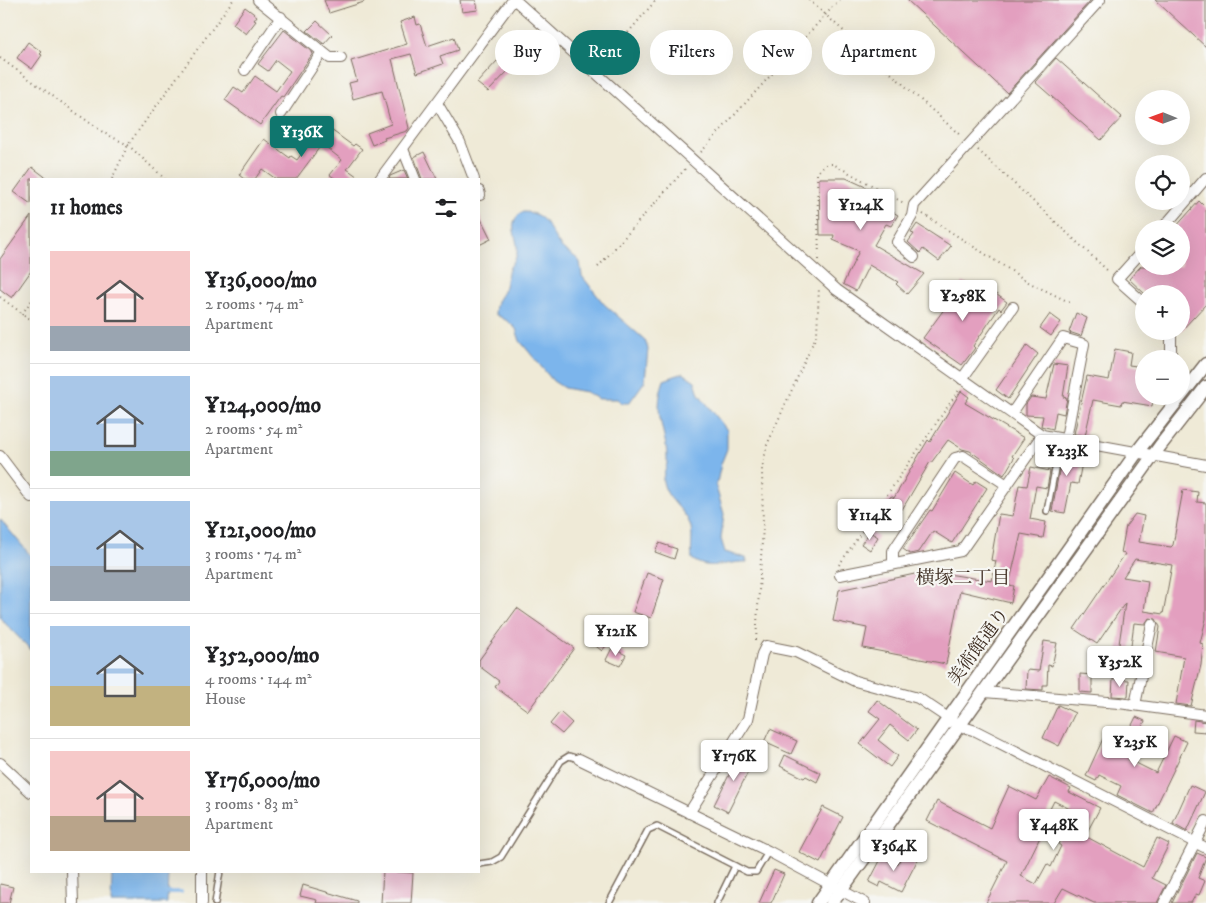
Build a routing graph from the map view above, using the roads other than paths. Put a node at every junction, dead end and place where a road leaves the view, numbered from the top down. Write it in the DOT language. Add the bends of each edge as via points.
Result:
graph roads {
  1 [pos="258,0"];
  2 [pos="514,0"];
  3 [pos="1100,0"];
  4 [pos="282,17"];
  5 [pos="322,52"];
  6 [pos="341,58"];
  7 [pos="245,70"];
  8 [pos="437,103"];
  9 [pos="281,114"];
  10 [pos="403,149"];
  11 [pos="381,178"];
  12 [pos="415,178"];
  13 [pos="474,178"];
  14 [pos="1205,180"];
  15 [pos="1170,220"];
  16 [pos="914,257"];
  17 [pos="1135,259"];
  18 [pos="1135,295"];
  19 [pos="1014,307"];
  20 [pos="1206,364"];
  21 [pos="1190,378"];
  22 [pos="964,380"];
  23 [pos="1206,387"];
  24 [pos="1170,405"];
  25 [pos="1012,413"];
  26 [pos="1042,435"];
  27 [pos="1063,438"];
  28 [pos="1137,452"];
  29 [pos="1154,455"];
  30 [pos="0,456"];
  31 [pos="1206,465"];
  32 [pos="1007,485"];
  33 [pos="30,496"];
  34 [pos="1047,511"];
  35 [pos="893,564"];
  36 [pos="840,575"];
  37 [pos="1152,624"];
  38 [pos="984,692"];
  39 [pos="1135,705"];
  40 [pos="1206,715"];
  41 [pos="947,718"];
  42 [pos="960,726"];
  43 [pos="579,759"];
  44 [pos="0,763"];
  45 [pos="30,791"];
  46 [pos="689,812"];
  47 [pos="1206,821"];
  48 [pos="1195,843"];
  49 [pos="1206,848"];
  50 [pos="768,851"];
  51 [pos="480,864"];
  52 [pos="735,866"];
  53 [pos="72,873"];
  54 [pos="202,873"];
  55 [pos="220,873"];
  56 [pos="835,887"];
  57 [pos="73,903"];
  58 [pos="202,903"];
  59 [pos="215,903"];
  60 [pos="609,903"];
  61 [pos="717,903"];
  62 [pos="818,903"];
  63 [pos="832,903"];
  64 [pos="865,903"];
  65 [pos="1164,903"];
  1 -- 4 [label="street"];
  2 -- 8 [label="street"];
  2 -- 22 [label="street" via="837,290"];
  3 -- 16 [label="street" via="914,205 896,242"];
  4 -- 5 [label="street"];
  4 -- 7 [label="street"];
  5 -- 6 [label="street" via="330,58"];
  5 -- 9 [label="street"];
  8 -- 10 [label="street"];
  8 -- 13 [label="street" via="460,142"];
  10 -- 11 [label="street"];
  10 -- 12 [label="street"];
  14 -- 15 [label="street"];
  17 -- 18 [label="street" via="1117,279"];
  19 -- 22 [label="street"];
  20 -- 21 [label="street, 美術館通り"];
  22 -- 25 [label="street"];
  23 -- 29 [label="street, 美術館通り"];
  24 -- 28 [label="street, 美術館通り"];
  25 -- 26 [label="street"];
  25 -- 27 [label="street" via="1063,338 1084,344"];
  26 -- 27 [label="street"];
  26 -- 32 [label="street"];
  27 -- 28 [label="street"];
  27 -- 34 [label="lane"];
  28 -- 29 [label="street"];
  28 -- 41 [label="street, 美術館通り"];
  29 -- 31 [label="street"];
  29 -- 38 [label="street, 美術館通り"];
  30 -- 33 [label="street"];
  32 -- 35 [label="street" via="961,551"];
  32 -- 35 [label="street" via="963,456 955,458 892,551"];
  35 -- 36 [label="street"];
  37 -- 39 [label="street"];
  38 -- 39 [label="street"];
  38 -- 42 [label="street, 美術館通り"];
  39 -- 40 [label="street"];
  41 -- 42 [label="street"];
  41 -- 46 [label="street" via="918,698 855,681 796,652 766,646 748,719"];
  41 -- 56 [label="street, 美術館通り"];
  42 -- 48 [label="street" via="976,731"];
  42 -- 56 [label="street, 美術館通り"];
  43 -- 46 [label="street"];
  43 -- 51 [label="lane" via="569,756 561,761 501,857"];
  44 -- 45 [label="street"];
  46 -- 50 [label="street"];
  47 -- 48 [label="street"];
  48 -- 49 [label="street"];
  48 -- 65 [label="street"];
  50 -- 52 [label="lane" via="756,872"];
  50 -- 56 [label="street"];
  52 -- 60 [label="lane" via="657,826 651,827"];
  52 -- 61 [label="lane"];
  53 -- 57 [label="street"];
  54 -- 58 [label="street"];
  55 -- 59 [label="lane"];
  56 -- 62 [label="street, 美術館通り"];
  56 -- 63 [label="street, 美術館通り"];
  56 -- 64 [label="street"];
}
